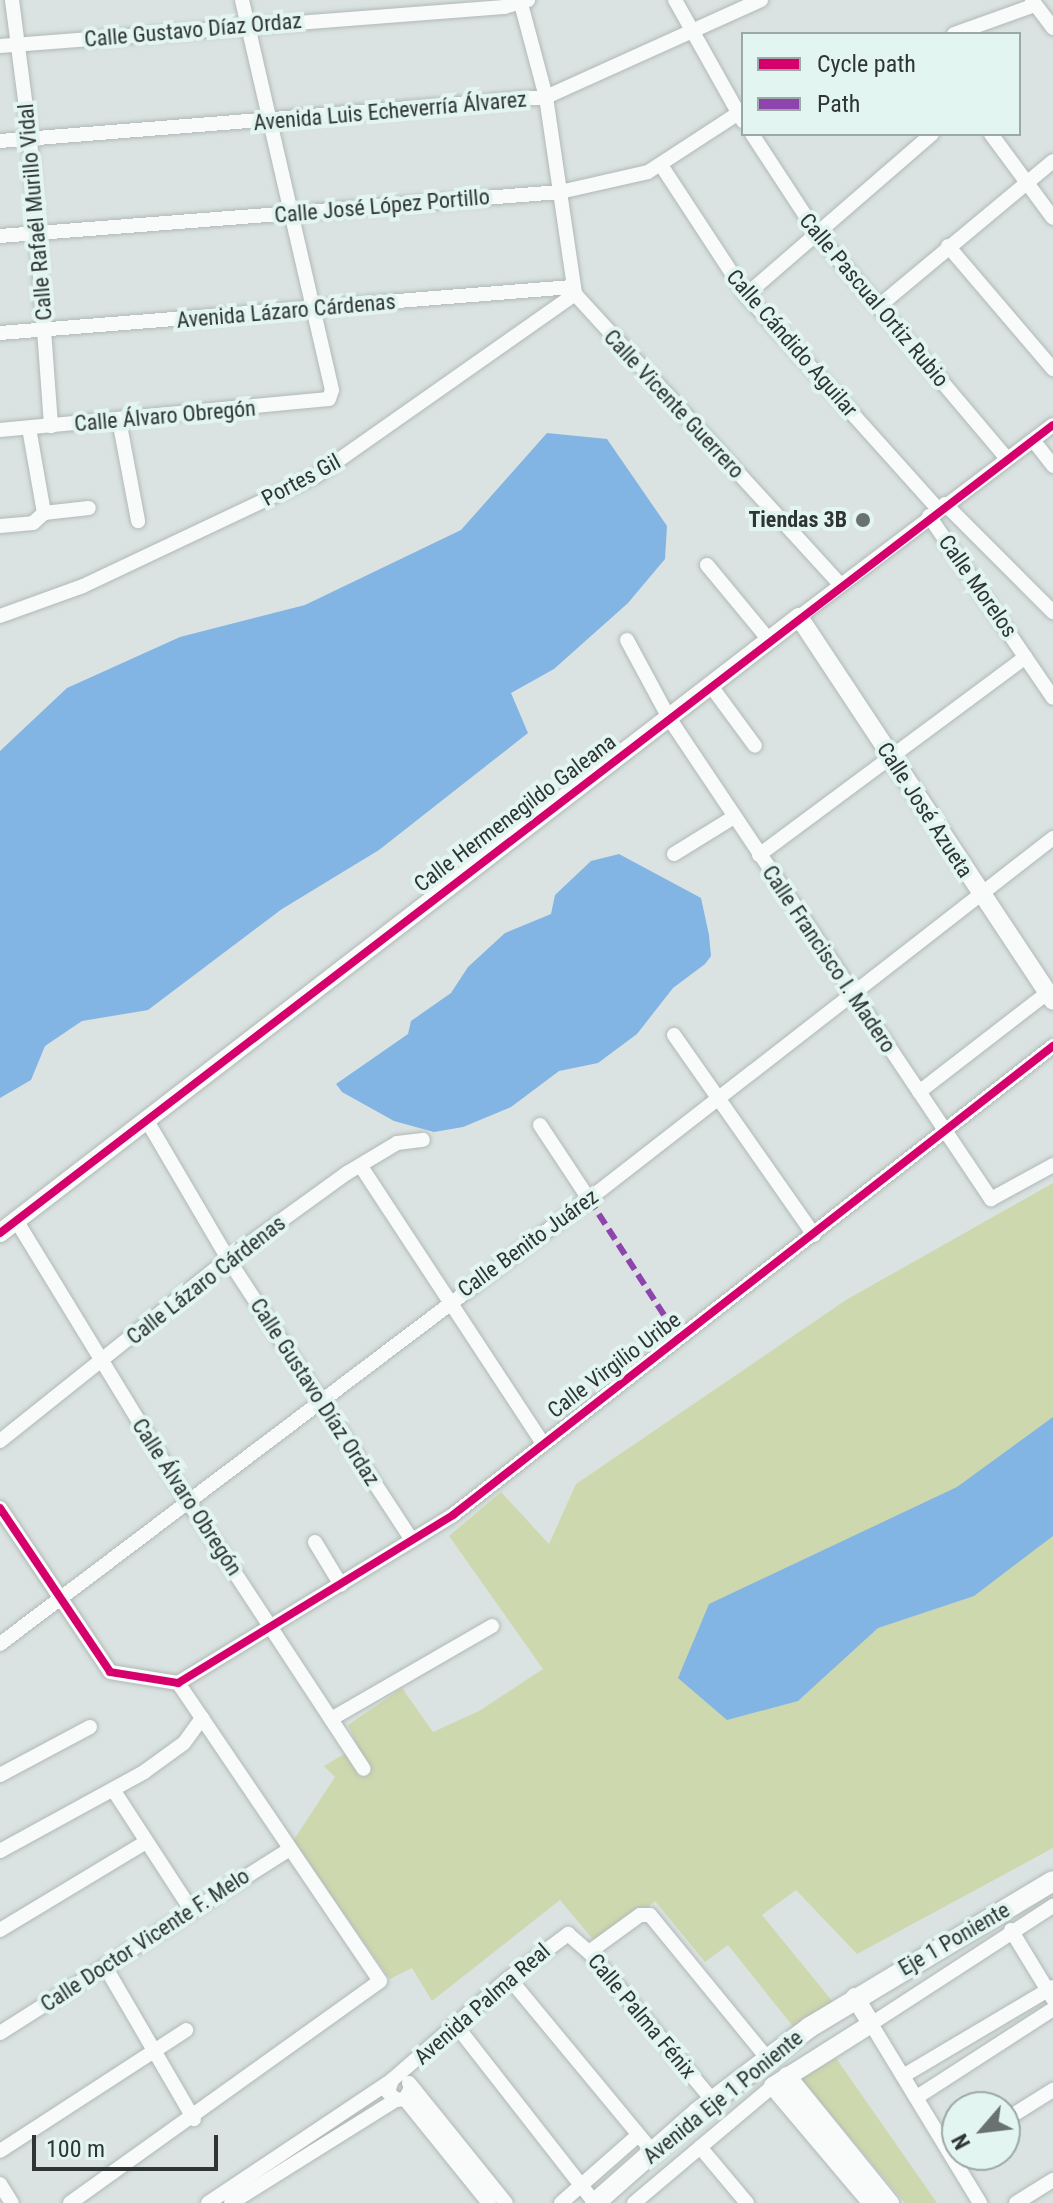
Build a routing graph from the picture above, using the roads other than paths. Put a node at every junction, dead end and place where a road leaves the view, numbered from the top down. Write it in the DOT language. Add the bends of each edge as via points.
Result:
graph roads {
  1 [pos="12,0"];
  2 [pos="242,0"];
  3 [pos="675,0"];
  4 [pos="761,0"];
  5 [pos="523,1"];
  6 [pos="1033,3"];
  7 [pos="248,25"];
  8 [pos="690,28"];
  9 [pos="1053,28"];
  10 [pos="959,32"];
  11 [pos="21,45"];
  12 [pos="0,46"];
  13 [pos="546,97"];
  14 [pos="741,115"];
  15 [pos="270,122"];
  16 [pos="753,136"];
  17 [pos="930,136"];
  18 [pos="992,136"];
  19 [pos="30,139"];
  20 [pos="0,141"];
  21 [pos="1053,161"];
  22 [pos="661,165"];
  23 [pos="1024,184"];
  24 [pos="560,192"];
  25 [pos="290,213"];
  26 [pos="1053,218"];
  27 [pos="36,234"];
  28 [pos="818,235"];
  29 [pos="0,236"];
  30 [pos="948,246"];
  31 [pos="574,291"];
  32 [pos="746,295"];
  33 [pos="879,306"];
  34 [pos="312,309"];
  35 [pos="45,330"];
  36 [pos="0,333"];
  37 [pos="1053,369"];
  38 [pos="119,420"];
  39 [pos="1053,425"];
  40 [pos="51,426"];
  41 [pos="29,428"];
  42 [pos="0,430"];
  43 [pos="1033,440"];
  44 [pos="1007,459"];
  45 [pos="1053,466"];
  46 [pos="89,508"];
  47 [pos="937,509"];
  48 [pos="43,517"];
  49 [pos="138,521"];
  50 [pos="0,526"];
  51 [pos="707,565"];
  52 [pos="840,584"];
  53 [pos="1053,612"];
  54 [pos="0,616"];
  55 [pos="799,617"];
  56 [pos="627,640"];
  57 [pos="769,640"];
  58 [pos="1026,657"];
  59 [pos="711,686"];
  60 [pos="1053,698"];
  61 [pos="669,718"];
  62 [pos="755,746"];
  63 [pos="891,758"];
  64 [pos="734,817"];
  65 [pos="1053,838"];
  66 [pos="674,854"];
  67 [pos="759,855"];
  68 [pos="981,894"];
  69 [pos="851,996"];
  70 [pos="1050,997"];
  71 [pos="674,1035"];
  72 [pos="1053,1046"];
  73 [pos="919,1092"];
  74 [pos="719,1099"];
  75 [pos="146,1119"];
  76 [pos="540,1125"];
  77 [pos="947,1132"];
  78 [pos="423,1140"];
  79 [pos="1053,1165"];
  80 [pos="362,1168"];
  81 [pos="589,1199"];
  82 [pos="16,1220"];
  83 [pos="0,1233"];
  84 [pos="814,1235"];
  85 [pos="228,1259"];
  86 [pos="449,1301"];
  87 [pos="102,1364"];
  88 [pos="320,1403"];
  89 [pos="0,1441"];
  90 [pos="542,1442"];
  91 [pos="189,1503"];
  92 [pos="0,1508"];
  93 [pos="412,1540"];
  94 [pos="315,1542"];
  95 [pos="341,1585"];
  96 [pos="57,1599"];
  97 [pos="492,1626"];
  98 [pos="273,1629"];
  99 [pos="0,1644"];
  100 [pos="178,1683"];
  101 [pos="202,1718"];
  102 [pos="331,1719"];
  103 [pos="90,1727"];
  104 [pos="364,1769"];
  105 [pos="0,1775"];
  106 [pos="114,1791"];
  107 [pos="146,1842"];
  108 [pos="290,1849"];
  109 [pos="0,1851"];
  110 [pos="1053,1881"];
  111 [pos="1053,1906"];
  112 [pos="190,1908"];
  113 [pos="0,1930"];
  114 [pos="1011,1930"];
  115 [pos="568,1934"];
  116 [pos="589,1952"];
  117 [pos="106,1968"];
  118 [pos="509,1978"];
  119 [pos="1051,1992"];
  120 [pos="855,1997"];
  121 [pos="1053,2009"];
  122 [pos="455,2024"];
  123 [pos="871,2024"];
  124 [pos="186,2030"];
  125 [pos="0,2033"];
  126 [pos="154,2050"];
  127 [pos="767,2058"];
  128 [pos="903,2076"];
  129 [pos="395,2079"];
  130 [pos="780,2081"];
  131 [pos="1053,2090"];
  132 [pos="404,2096"];
  133 [pos="917,2097"];
  134 [pos="713,2101"];
  135 [pos="1021,2110"];
  136 [pos="194,2119"];
  137 [pos="941,2133"];
  138 [pos="638,2135"];
  139 [pos="700,2147"];
  140 [pos="0,2151"];
  141 [pos="653,2152"];
  142 [pos="964,2171"];
  143 [pos="1053,2180"];
  144 [pos="0,2184"];
  145 [pos="581,2184"];
  146 [pos="231,2198"];
  147 [pos="643,2200"];
  148 [pos="12,2203"];
  149 [pos="70,2203"];
  150 [pos="208,2203"];
  151 [pos="489,2203"];
  152 [pos="506,2203"];
  153 [pos="561,2203"];
  154 [pos="595,2203"];
  155 [pos="747,2203"];
  156 [pos="872,2203"];
  157 [pos="890,2203"];
  158 [pos="980,2203"];
  159 [pos="1016,2203"];
  1 -- 11 [label="street, Calle Rafaél Murillo Vidal"];
  2 -- 7 [label="street"];
  3 -- 8 [label="street"];
  4 -- 8 [label="street, Avenida Luis Echeverría Álvarez"];
  5 -- 7 [label="street, Calle Gustavo Díaz Ordaz"];
  5 -- 13 [label="street"];
  6 -- 9 [label="street"];
  6 -- 10 [label="street"];
  7 -- 11 [label="street, Calle Gustavo Díaz Ordaz"];
  7 -- 15 [label="street"];
  8 -- 13 [label="street, Avenida Luis Echeverría Álvarez"];
  8 -- 14 [label="street"];
  11 -- 12 [label="street, Calle Gustavo Díaz Ordaz"];
  11 -- 19 [label="street, Calle Rafaél Murillo Vidal"];
  13 -- 15 [label="street, Avenida Luis Echeverría Álvarez"];
  13 -- 24 [label="street"];
  14 -- 22 [label="street, Calle José López Portillo"];
  15 -- 19 [label="street, Avenida Luis Echeverría Álvarez"];
  15 -- 25 [label="street"];
  16 -- 28 [label="street, Calle Pascual Ortiz Rubio"];
  17 -- 28 [label="street"];
  18 -- 23 [label="street"];
  19 -- 20 [label="street, Avenida Luis Echeverría Álvarez"];
  19 -- 27 [label="street, Calle Rafaél Murillo Vidal"];
  21 -- 23 [label="street"];
  22 -- 24 [label="street, Calle José López Portillo"];
  22 -- 32 [label="street, Calle Cándido Aguilar"];
  23 -- 26 [label="street"];
  23 -- 30 [label="street"];
  24 -- 25 [label="street, Calle José López Portillo"];
  24 -- 31 [label="street"];
  25 -- 27 [label="street, Calle José López Portillo"];
  25 -- 34 [label="street"];
  27 -- 29 [label="street, Calle José López Portillo"];
  27 -- 35 [label="street, Calle Rafaél Murillo Vidal"];
  28 -- 32 [label="street"];
  28 -- 33 [label="street, Calle Pascual Ortiz Rubio"];
  30 -- 33 [label="street"];
  30 -- 37 [label="street"];
  31 -- 34 [label="street, Avenida Lázaro Cárdenas"];
  31 -- 52 [label="street, Calle Vicente Guerrero"];
  31 -- 54 [label="street, Portes Gil" via="316,476 83,586"];
  32 -- 47 [label="street, Calle Cándido Aguilar"];
  33 -- 44 [label="street, Calle Pascual Ortiz Rubio"];
  34 -- 35 [label="street, Avenida Lázaro Cárdenas"];
  34 -- 38 [label="street, Calle Álvaro Obregón" via="329,399"];
  35 -- 36 [label="street, Avenida Lázaro Cárdenas"];
  35 -- 40 [label="street, Calle Rafaél Murillo Vidal"];
  38 -- 40 [label="street, Calle Álvaro Obregón"];
  38 -- 49 [label="street"];
  39 -- 43 [label="street, Calle Hermenegildo Galeana"];
  40 -- 41 [label="street, Calle Álvaro Obregón"];
  41 -- 42 [label="street, Calle Álvaro Obregón"];
  41 -- 48 [label="street"];
  43 -- 44 [label="street, Calle Hermenegildo Galeana"];
  43 -- 45 [label="street"];
  44 -- 47 [label="street, Calle Hermenegildo Galeana"];
  46 -- 48 [label="street"];
  47 -- 52 [label="street, Calle Hermenegildo Galeana"];
  47 -- 53 [label="street"];
  47 -- 58 [label="street, Calle Morelos"];
  48 -- 50 [label="street"];
  51 -- 57 [label="street"];
  52 -- 55 [label="street, Calle Hermenegildo Galeana"];
  55 -- 57 [label="street, Calle Hermenegildo Galeana"];
  55 -- 63 [label="street, Calle José Azueta"];
  56 -- 61 [label="street, Calle Francisco I. Madero"];
  57 -- 59 [label="street, Calle Hermenegildo Galeana"];
  58 -- 60 [label="street, Calle Morelos"];
  58 -- 63 [label="street"];
  59 -- 61 [label="street, Calle Hermenegildo Galeana"];
  59 -- 62 [label="street"];
  61 -- 64 [label="street, Calle Francisco I. Madero"];
  61 -- 75 [label="street, Calle Hermenegildo Galeana"];
  63 -- 67 [label="street"];
  63 -- 68 [label="street, Calle José Azueta"];
  64 -- 66 [label="street"];
  64 -- 67 [label="street, Calle Francisco I. Madero"];
  65 -- 68 [label="street, Calle Benito Juárez"];
  67 -- 69 [label="street, Calle Francisco I. Madero"];
  68 -- 69 [label="street, Calle Benito Juárez"];
  68 -- 70 [label="street, Calle José Azueta"];
  69 -- 73 [label="street, Calle Francisco I. Madero"];
  69 -- 74 [label="street, Calle Benito Juárez"];
  70 -- 73 [label="street"];
  71 -- 74 [label="street"];
  72 -- 77 [label="street, Calle Virgilio Uribe"];
  73 -- 77 [label="street, Calle Francisco I. Madero"];
  74 -- 81 [label="street, Calle Benito Juárez"];
  74 -- 84 [label="street"];
  75 -- 82 [label="street, Calle Hermenegildo Galeana"];
  75 -- 85 [label="street, Calle Gustavo Díaz Ordaz"];
  76 -- 81 [label="street"];
  77 -- 79 [label="street, Calle Francisco I. Madero" via="991,1199"];
  77 -- 84 [label="street, Calle Virgilio Uribe"];
  78 -- 80 [label="street, Calle Lázaro Cárdenas" via="397,1143"];
  80 -- 85 [label="street, Calle Lázaro Cárdenas" via="347,1173"];
  80 -- 86 [label="street"];
  81 -- 86 [label="street, Calle Benito Juárez"];
  82 -- 83 [label="street, Calle Hermenegildo Galeana"];
  82 -- 87 [label="street, Calle Álvaro Obregón"];
  84 -- 90 [label="street, Calle Virgilio Uribe"];
  85 -- 87 [label="street, Calle Lázaro Cárdenas"];
  85 -- 88 [label="street, Calle Gustavo Díaz Ordaz"];
  86 -- 88 [label="street, Calle Benito Juárez"];
  86 -- 90 [label="street"];
  87 -- 89 [label="street, Calle Lázaro Cárdenas"];
  87 -- 91 [label="street, Calle Álvaro Obregón"];
  88 -- 91 [label="street, Calle Benito Juárez"];
  88 -- 93 [label="street, Calle Gustavo Díaz Ordaz"];
  90 -- 93 [label="street, Calle Virgilio Uribe" via="453,1515"];
  91 -- 96 [label="street, Calle Benito Juárez"];
  91 -- 98 [label="street, Calle Álvaro Obregón"];
  92 -- 96 [label="street"];
  93 -- 95 [label="street, Calle Virgilio Uribe"];
  94 -- 95 [label="street"];
  95 -- 98 [label="street, Calle Virgilio Uribe"];
  96 -- 99 [label="street, Calle Benito Juárez"];
  96 -- 100 [label="street" via="110,1672"];
  97 -- 102 [label="street"];
  98 -- 100 [label="street, Calle Virgilio Uribe"];
  98 -- 102 [label="street, Calle Álvaro Obregón"];
  100 -- 101 [label="street"];
  101 -- 106 [label="street" via="184,1743"];
  101 -- 108 [label="street"];
  102 -- 104 [label="street, Calle Álvaro Obregón"];
  103 -- 105 [label="street"];
  106 -- 107 [label="street"];
  106 -- 109 [label="street"];
  107 -- 112 [label="street"];
  107 -- 113 [label="street"];
  108 -- 112 [label="street, Calle Doctor Vicente F. Melo"];
  108 -- 136 [label="street" via="380,1981"];
  110 -- 120 [label="main road, Eje 1 Poniente"];
  111 -- 114 [label="street"];
  112 -- 117 [label="street, Calle Doctor Vicente F. Melo"];
  114 -- 119 [label="street"];
  114 -- 123 [label="street"];
  115 -- 116 [label="street, Calle Palma Fénix"];
  115 -- 118 [label="street, Avenida Palma Real"];
  116 -- 127 [label="street" via="640,1915 650,1915"];
  116 -- 134 [label="street, Calle Palma Fénix"];
  117 -- 125 [label="street, Calle Doctor Vicente F. Melo"];
  117 -- 126 [label="street"];
  118 -- 122 [label="street, Avenida Palma Real"];
  118 -- 138 [label="street"];
  119 -- 128 [label="street"];
  120 -- 123 [label="street"];
  120 -- 127 [label="main road, Avenida Eje 1 Poniente"];
  121 -- 133 [label="street"];
  122 -- 129 [label="street, Avenida Palma Real"];
  122 -- 145 [label="street"];
  123 -- 128 [label="street"];
  123 -- 130 [label="street"];
  124 -- 126 [label="street"];
  126 -- 136 [label="street"];
  126 -- 140 [label="street"];
  127 -- 134 [label="main road, Avenida Eje 1 Poniente"];
  128 -- 133 [label="street"];
  129 -- 132 [label="street"];
  129 -- 132 [label="street" via="388,2092"];
  129 -- 146 [label="street, Avenida Palma Real"];
  130 -- 139 [label="street, Avenida Eje 1 Poniente"];
  130 -- 156 [label="street"];
  130 -- 157 [label="street"];
  131 -- 135 [label="street"];
  132 -- 146 [label="street"];
  132 -- 151 [label="street"];
  132 -- 152 [label="street"];
  133 -- 137 [label="street"];
  134 -- 141 [label="main road, Avenida Eje 1 Poniente"];
  136 -- 149 [label="street"];
  138 -- 141 [label="street"];
  138 -- 145 [label="street, Avenida Eje 1 Poniente"];
  139 -- 147 [label="street, Avenida Eje 1 Poniente"];
  139 -- 155 [label="street"];
  141 -- 154 [label="main road, Avenida Eje 1 Poniente"];
  142 -- 158 [label="street"];
  143 -- 159 [label="street"];
  144 -- 148 [label="street"];
  145 -- 153 [label="street, Avenida Eje 1 Poniente"];
  145 -- 154 [label="street"];
  146 -- 150 [label="street, Avenida Palma Real"];
}
